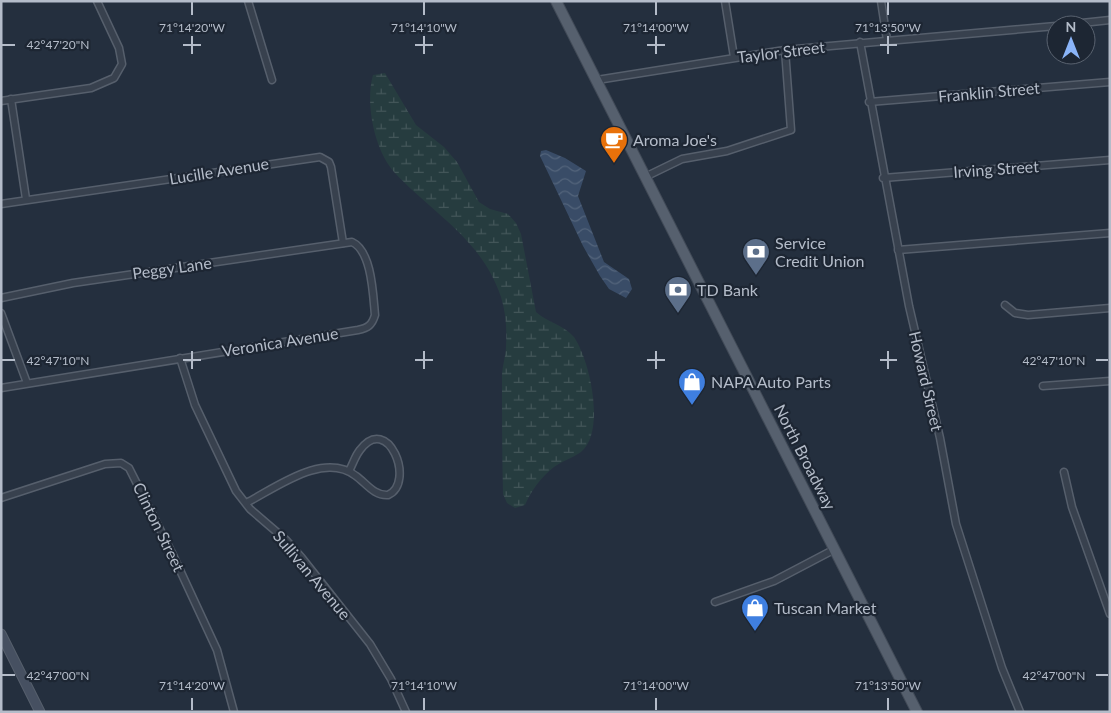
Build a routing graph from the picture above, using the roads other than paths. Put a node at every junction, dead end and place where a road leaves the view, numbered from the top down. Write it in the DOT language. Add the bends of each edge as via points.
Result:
graph roads {
  1 [pos="97,1"];
  2 [pos="248,1"];
  3 [pos="556,1"];
  4 [pos="725,1"];
  5 [pos="881,1"];
  6 [pos="1110,20"];
  7 [pos="1096,21"];
  8 [pos="1046,27"];
  9 [pos="887,40"];
  10 [pos="860,42"];
  11 [pos="785,50"];
  12 [pos="734,58"];
  13 [pos="272,80"];
  14 [pos="597,80"];
  15 [pos="1110,82"];
  16 [pos="11,99"];
  17 [pos="1,101"];
  18 [pos="869,102"];
  19 [pos="1110,160"];
  20 [pos="645,176"];
  21 [pos="883,178"];
  22 [pos="26,200"];
  23 [pos="1,204"];
  24 [pos="1110,233"];
  25 [pos="343,243"];
  26 [pos="898,250"];
  27 [pos="1,298"];
  28 [pos="1005,305"];
  29 [pos="1110,308"];
  30 [pos="1,313"];
  31 [pos="180,358"];
  32 [pos="1110,381"];
  33 [pos="26,384"];
  34 [pos="1043,386"];
  35 [pos="1,388"];
  36 [pos="349,471"];
  37 [pos="1064,472"];
  38 [pos="1,498"];
  39 [pos="246,503"];
  40 [pos="835,549"];
  41 [pos="715,602"];
  42 [pos="1110,614"];
  43 [pos="1,634"];
  44 [pos="40,712"];
  45 [pos="234,712"];
  46 [pos="406,712"];
  47 [pos="917,712"];
  48 [pos="1020,712"];
  1 -- 16 [label="street" via="119,48 122,64 114,78 92,88"];
  2 -- 13 [label="street"];
  3 -- 14 [label="main road, North Broadway"];
  4 -- 12 [label="street"];
  5 -- 9 [label="street"];
  6 -- 7 [label="street"];
  8 -- 9 [label="street, Taylor Street"];
  9 -- 10 [label="street, Taylor Street"];
  10 -- 11 [label="street, Taylor Street"];
  10 -- 18 [label="street, Howard Street"];
  11 -- 12 [label="street, Taylor Street"];
  11 -- 20 [label="street" via="791,130 727,152 682,159"];
  12 -- 14 [label="street, Taylor Street"];
  14 -- 20 [label="main road, North Broadway"];
  15 -- 18 [label="street, Franklin Street"];
  16 -- 17 [label="street"];
  16 -- 22 [label="street"];
  18 -- 21 [label="street, Howard Street"];
  19 -- 21 [label="street, Irving Street"];
  20 -- 40 [label="main road, North Broadway"];
  21 -- 26 [label="street, Howard Street"];
  22 -- 23 [label="street, Lucille Avenue"];
  22 -- 25 [label="street, Lucille Avenue" via="320,157 331,167"];
  24 -- 26 [label="street"];
  25 -- 27 [label="street, Peggy Lane" via="73,283"];
  25 -- 31 [label="street, Veronica Avenue" via="352,242 360,246 367,260 375,315 373,323 366,329"];
  26 -- 48 [label="street, Howard Street" via="956,524 1002,668"];
  28 -- 29 [label="street" via="1015,313 1028,315"];
  30 -- 33 [label="street"];
  31 -- 33 [label="street, Veronica Avenue"];
  31 -- 39 [label="street, Sullivan Avenue" via="195,404 236,491"];
  32 -- 34 [label="street"];
  33 -- 35 [label="street, Veronica Avenue"];
  36 -- 36 [label="street" via="374,492 388,495 397,485 399,462 390,445 375,440 360,450"];
  36 -- 39 [label="street" via="333,466 317,468"];
  37 -- 42 [label="street" via="1072,507"];
  38 -- 45 [label="street, Clinton Street" via="105,464 121,463 129,468 217,650"];
  39 -- 46 [label="street, Sullivan Avenue" via="302,558 370,644 392,679"];
  40 -- 41 [label="street" via="774,581"];
  40 -- 47 [label="main road, North Broadway"];
  43 -- 44 [label="street"];
}
